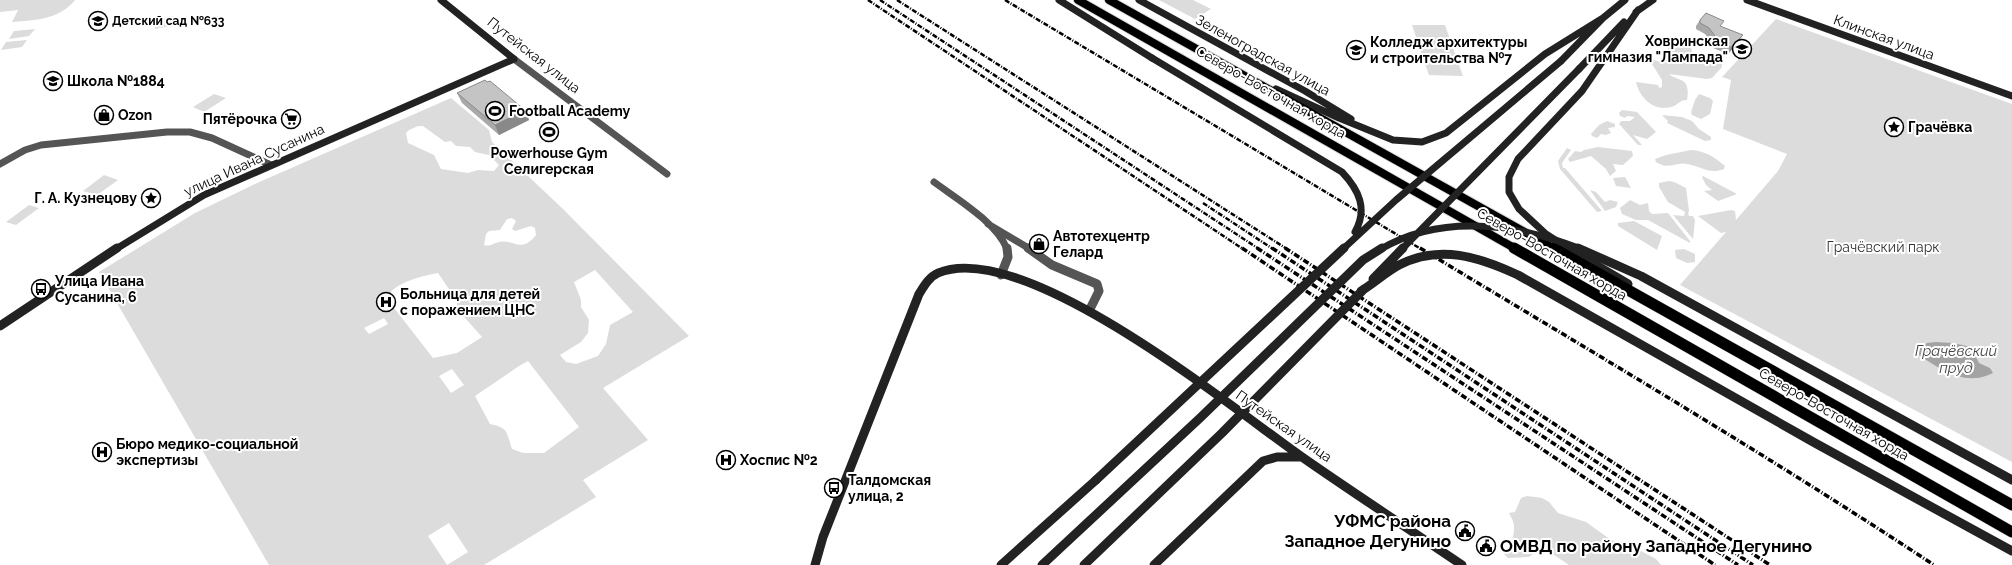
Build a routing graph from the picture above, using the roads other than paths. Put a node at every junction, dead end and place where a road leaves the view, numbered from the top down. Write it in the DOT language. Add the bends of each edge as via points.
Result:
graph roads {
  1 [pos="442,0"];
  2 [pos="1059,0"];
  3 [pos="1078,0"];
  4 [pos="1109,0"];
  5 [pos="1139,0"];
  6 [pos="1625,0"];
  7 [pos="1653,0"];
  8 [pos="1747,0"];
  9 [pos="1638,10"];
  10 [pos="1603,18"];
  11 [pos="1202,52"];
  12 [pos="514,59"];
  13 [pos="2012,96"];
  14 [pos="1374,133"];
  15 [pos="0,164"];
  16 [pos="271,164"];
  17 [pos="667,174"];
  18 [pos="934,182"];
  19 [pos="988,224"];
  20 [pos="1330,262"];
  21 [pos="1001,275"];
  22 [pos="1362,291"];
  23 [pos="1089,311"];
  24 [pos="0,326"];
  25 [pos="1742,354"];
  26 [pos="1302,457"];
  27 [pos="2012,480"];
  28 [pos="2012,505"];
  29 [pos="2012,532"];
  30 [pos="823,537"];
  31 [pos="2012,551"];
  32 [pos="810,565"];
  33 [pos="815,565"];
  34 [pos="1001,565"];
  35 [pos="1042,565"];
  36 [pos="1084,565"];
  37 [pos="1154,565"];
  38 [pos="1462,565"];
  1 -- 12 [label="main road, Путейская улица"];
  2 -- 20 [label="main road, bridge" via="1342,172 1358,192 1363,209 1360,224"];
  3 -- 29 [label="main road, Северо-Восточная хорда"];
  4 -- 11 [label="main road, Северо-Восточная хорда"];
  5 -- 14 [label="main road, Зеленоградская улица" via="1305,91"];
  6 -- 10 [label="main road"];
  7 -- 9 [label="main road"];
  8 -- 13 [label="main road, Клинская улица"];
  9 -- 22 [label="main road, bridge"];
  9 -- 25 [label="main road" via="1575,99 1518,159 1508,177 1509,190 1514,203 1530,220 1563,245"];
  10 -- 14 [label="main road" via="1545,54 1439,137 1422,142 1393,140"];
  10 -- 20 [label="main road, bridge" via="1561,61 1415,183"];
  11 -- 14 [label="main road"];
  11 -- 25 [label="main road, Северо-Восточная хорда"];
  12 -- 16 [label="main road, улица Ивана Сусанина"];
  12 -- 17 [label="street, Путейская улица"];
  15 -- 16 [label="street" via="25,150 41,145 179,132 204,135"];
  16 -- 24 [label="main road, улица Ивана Сусанина" via="178,210"];
  18 -- 19 [label="street"];
  19 -- 21 [label="street" via="1008,251 1008,259"];
  19 -- 23 [label="street" via="1052,264 1097,284 1099,291"];
  20 -- 34 [label="main road, bridge"];
  21 -- 23 [label="main road, Путейская улица" via="1033,285"];
  21 -- 30 [label="main road, Путейская улица" via="973,268 959,269 939,273 924,284"];
  22 -- 31 [label="main road, bridge" via="1398,265 1418,256 1454,253 1490,262 1518,275 1828,451"];
  22 -- 36 [label="main road, bridge" via="1222,433"];
  23 -- 26 [label="main road, Путейская улица" via="1138,341"];
  25 -- 28 [label="main road, Северо-Восточная хорда"];
  26 -- 37 [label="main road" via="1277,457 1263,461"];
  26 -- 38 [label="main road, Путейская улица"];
  27 -- 35 [label="main road, bridge" via="1603,257 1560,240 1515,229 1465,225 1442,227 1404,236 1362,260 1200,418"];
  30 -- 32 [label="main road"];
  30 -- 33 [label="main road"];
}
